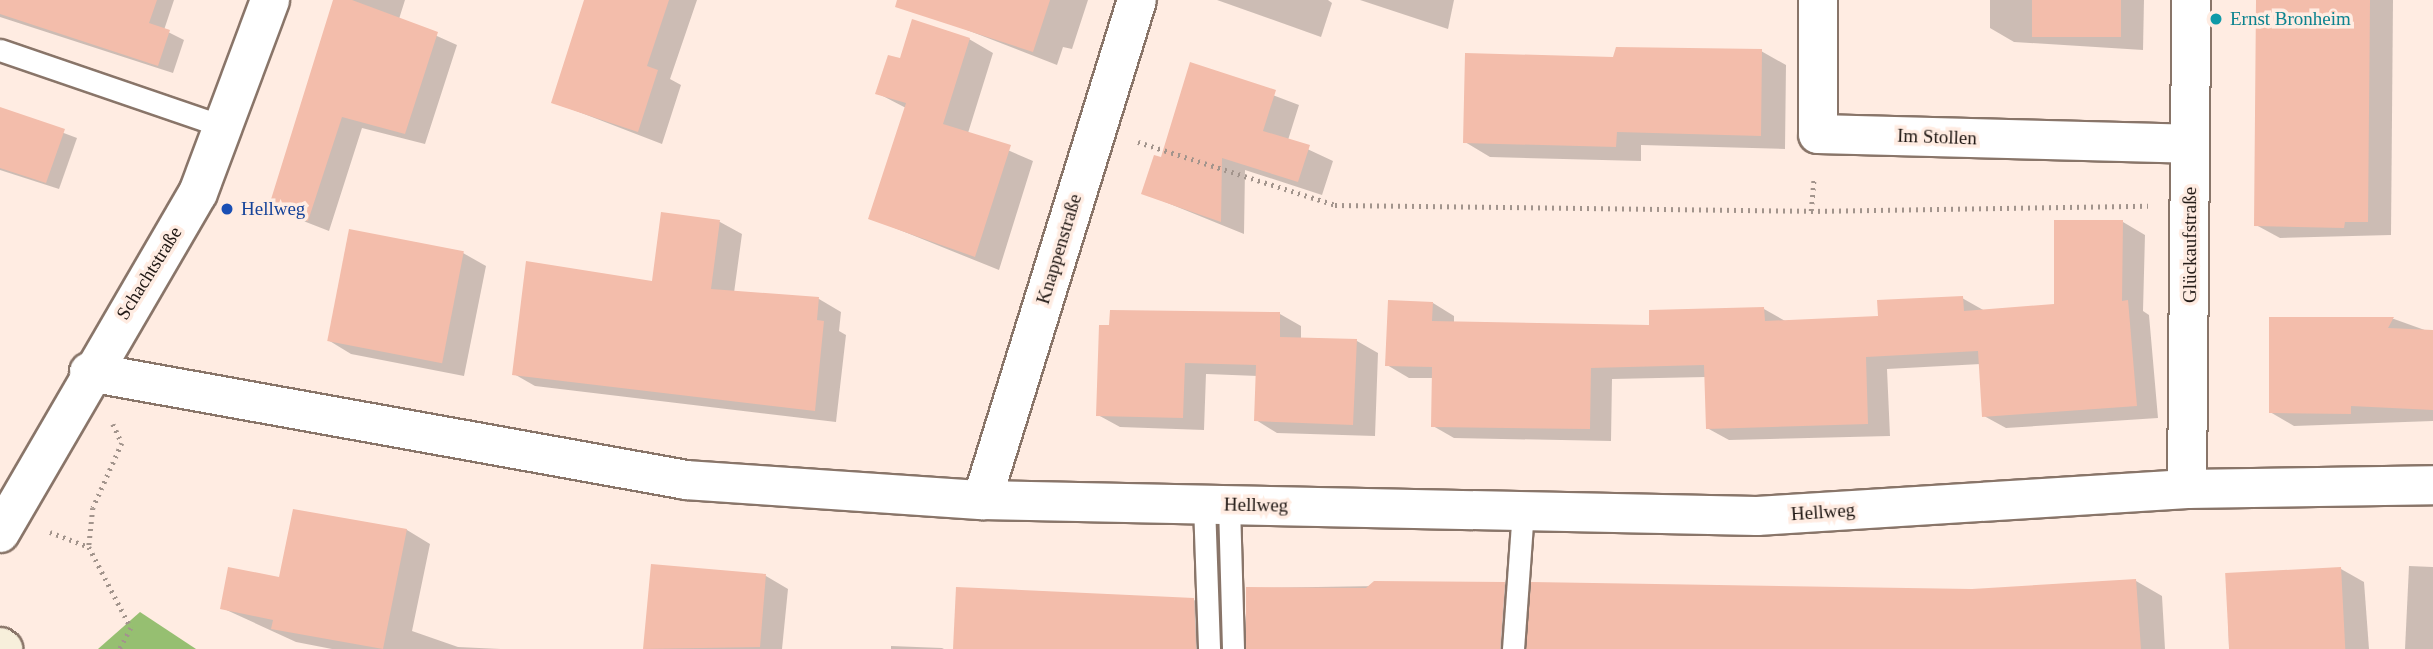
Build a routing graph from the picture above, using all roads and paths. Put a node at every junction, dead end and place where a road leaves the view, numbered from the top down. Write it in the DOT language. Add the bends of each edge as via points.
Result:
graph roads {
  1 [pos="270,0"];
  2 [pos="1137,0"];
  3 [pos="1818,0"];
  4 [pos="2191,0"];
  5 [pos="0,50"];
  6 [pos="225,127"];
  7 [pos="1095,131"];
  8 [pos="2189,144"];
  9 [pos="2191,205"];
  10 [pos="89,372"];
  11 [pos="2433,485"];
  12 [pos="2187,489"];
  13 [pos="982,499"];
  14 [pos="1217,505"];
  15 [pos="1523,511"];
  16 [pos="0,533"];
  17 [pos="120,649"];
  18 [pos="1209,649"];
  19 [pos="1233,649"];
  20 [pos="1513,649"];
  1 -- 6 [label="street, Schachtstraße"];
  2 -- 7 [label="street, Knappenstraße"];
  3 -- 8 [label="street, Im Stollen" via="1818,134"];
  4 -- 8 [label="street, Glückaufstraße"];
  5 -- 6 [label="lane"];
  6 -- 10 [label="street, Schachtstraße" via="198,193"];
  7 -- 9 [label="path" via="1335,205 1811,211"];
  7 -- 13 [label="street, Knappenstraße"];
  8 -- 9 [label="street, Glückaufstraße"];
  9 -- 12 [label="street, Glückaufstraße"];
  10 -- 13 [label="street, Hellweg" via="685,480"];
  10 -- 16 [label="street, Schachtstraße"];
  10 -- 17 [label="path" via="122,443 93,508 89,547 131,628"];
  11 -- 12 [label="street, Hellweg"];
  12 -- 15 [label="street, Hellweg" via="1757,516"];
  13 -- 14 [label="street, Hellweg"];
  14 -- 15 [label="street, Hellweg"];
  14 -- 18 [label="lane"];
  14 -- 19 [label="lane"];
  15 -- 20 [label="lane"];
}
